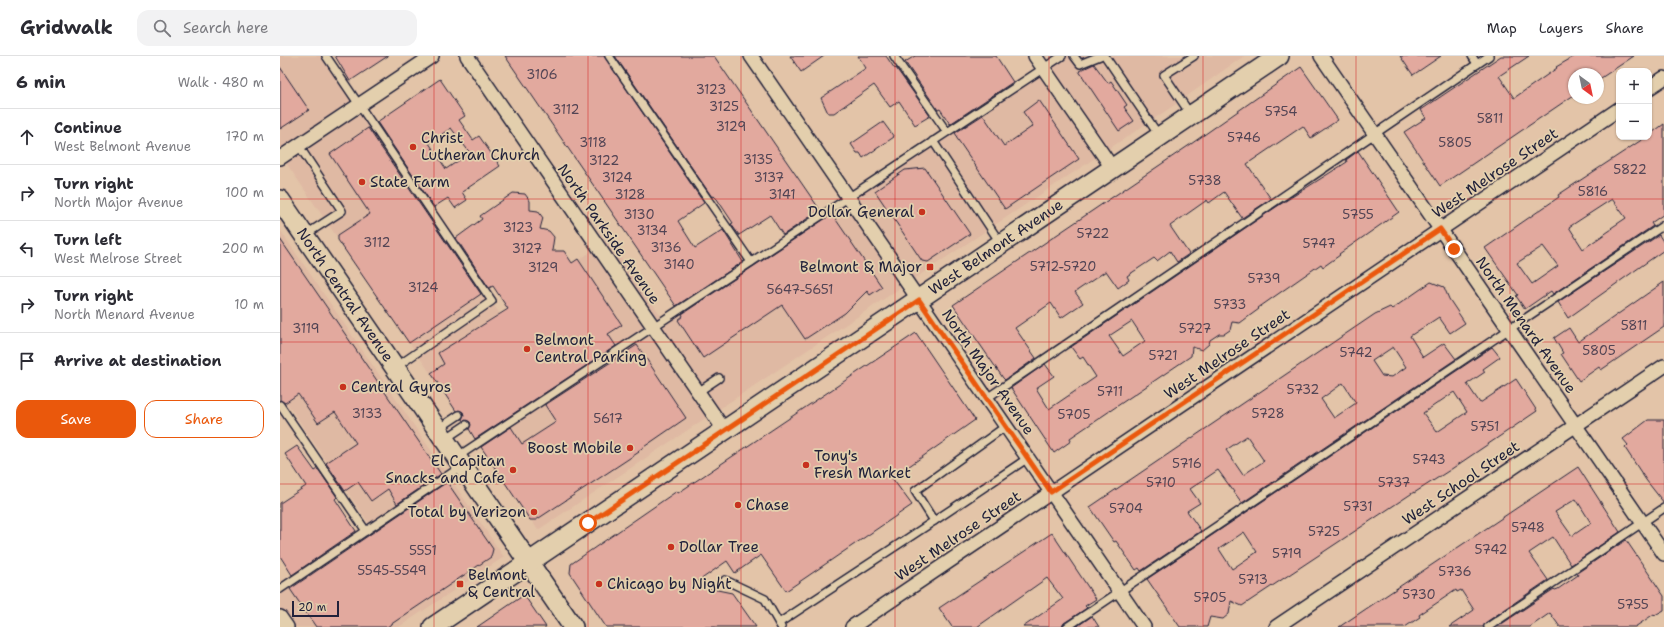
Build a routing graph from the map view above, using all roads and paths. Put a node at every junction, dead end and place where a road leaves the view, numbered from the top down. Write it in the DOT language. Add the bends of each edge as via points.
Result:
graph roads {
  1 [pos="326,56"];
  2 [pos="432,56"];
  3 [pos="467,56"];
  4 [pos="609,56"];
  5 [pos="751,56"];
  6 [pos="894,56"];
  7 [pos="1035,56"];
  8 [pos="1062,56"];
  9 [pos="1074,56"];
  10 [pos="1100,56"];
  11 [pos="1106,56"];
  12 [pos="1194,56"];
  13 [pos="1280,56"];
  14 [pos="1321,56"];
  15 [pos="1472,56"];
  16 [pos="1488,56"];
  17 [pos="1477,64"];
  18 [pos="1044,68"];
  19 [pos="1664,78"];
  20 [pos="1652,86"];
  21 [pos="359,105"];
  22 [pos="1616,111"];
  23 [pos="1191,116"];
  24 [pos="947,132"];
  25 [pos="1374,133"];
  26 [pos="1160,137"];
  27 [pos="933,141"];
  28 [pos="299,146"];
  29 [pos="280,158"];
  30 [pos="1113,169"];
  31 [pos="849,198"];
  32 [pos="280,200"];
  33 [pos="1664,225"];
  34 [pos="1440,229"];
  35 [pos="305,235"];
  36 [pos="1001,244"];
  37 [pos="751,262"];
  38 [pos="919,300"];
  39 [pos="653,327"];
  40 [pos="1509,329"];
  41 [pos="1664,366"];
  42 [pos="395,367"];
  43 [pos="719,378"];
  44 [pos="698,392"];
  45 [pos="987,398"];
  46 [pos="280,405"];
  47 [pos="459,415"];
  48 [pos="466,426"];
  49 [pos="1006,426"];
  50 [pos="1576,426"];
  51 [pos="725,431"];
  52 [pos="441,434"];
  53 [pos="1028,458"];
  54 [pos="460,461"];
  55 [pos="1051,492"];
  56 [pos="1664,508"];
  57 [pos="934,521"];
  58 [pos="1642,522"];
  59 [pos="366,530"];
  60 [pos="1664,554"];
  61 [pos="529,563"];
  62 [pos="725,580"];
  63 [pos="280,589"];
  64 [pos="1120,592"];
  65 [pos="280,618"];
  66 [pos="780,625"];
  67 [pos="286,627"];
  68 [pos="433,627"];
  69 [pos="573,627"];
  70 [pos="852,627"];
  71 [pos="1067,627"];
  72 [pos="1144,627"];
  73 [pos="1276,627"];
  74 [pos="1488,627"];
  1 -- 21 [label="lane"];
  2 -- 21 [label="street"];
  3 -- 39 [label="street, North Parkside Avenue"];
  4 -- 37 [label="lane"];
  5 -- 31 [label="street, North Major Avenue"];
  6 -- 24 [label="lane"];
  7 -- 18 [label="street"];
  8 -- 18 [label="lane"];
  9 -- 10 [label="lane" via="1080,64"];
  11 -- 26 [label="lane"];
  12 -- 23 [label="lane" via="1164,75"];
  13 -- 23 [label="main road, West Belmont Avenue"];
  14 -- 25 [label="street, North Menard Avenue"];
  15 -- 17 [label="lane"];
  16 -- 17 [label="lane"];
  17 -- 25 [label="lane"];
  18 -- 24 [label="lane"];
  18 -- 30 [label="street"];
  19 -- 20 [label="street"];
  21 -- 28 [label="street"];
  21 -- 42 [label="lane" via="492,302"];
  22 -- 34 [label="street, West Melrose Street"];
  23 -- 26 [label="main road, West Belmont Avenue"];
  24 -- 27 [label="lane"];
  25 -- 34 [label="street, North Menard Avenue"];
  25 -- 45 [label="lane"];
  26 -- 30 [label="main road, West Belmont Avenue"];
  27 -- 31 [label="lane"];
  27 -- 36 [label="lane"];
  28 -- 29 [label="street"];
  28 -- 35 [label="lane" via="342,211"];
  30 -- 36 [label="main road, West Belmont Avenue"];
  31 -- 37 [label="lane"];
  31 -- 38 [label="street, North Major Avenue"];
  32 -- 35 [label="main road, North Central Avenue"];
  33 -- 40 [label="lane"];
  34 -- 40 [label="street, North Menard Avenue"];
  34 -- 55 [label="street, West Melrose Street"];
  35 -- 42 [label="main road, North Central Avenue"];
  36 -- 38 [label="main road, West Belmont Avenue"];
  37 -- 39 [label="lane"];
  38 -- 45 [label="street, North Major Avenue"];
  38 -- 51 [label="main road, West Belmont Avenue"];
  39 -- 44 [label="street, North Parkside Avenue"];
  39 -- 54 [label="lane"];
  40 -- 50 [label="street, North Menard Avenue"];
  40 -- 64 [label="lane"];
  41 -- 50 [label="street, West School Street"];
  42 -- 52 [label="main road, North Central Avenue"];
  43 -- 44 [label="lane"];
  44 -- 51 [label="street, North Parkside Avenue"];
  45 -- 49 [label="street, North Major Avenue"];
  46 -- 59 [label="lane"];
  47 -- 52 [label="lane"];
  48 -- 52 [label="lane"];
  49 -- 53 [label="street, North Major Avenue"];
  49 -- 57 [label="lane" via="915,491"];
  50 -- 58 [label="street, North Menard Avenue"];
  50 -- 73 [label="street, West School Street"];
  51 -- 61 [label="main road, West Belmont Avenue"];
  52 -- 54 [label="main road, North Central Avenue"];
  53 -- 55 [label="street, North Major Avenue"];
  53 -- 57 [label="lane"];
  54 -- 59 [label="lane"];
  54 -- 61 [label="main road, North Central Avenue"];
  55 -- 64 [label="street, North Major Avenue"];
  55 -- 70 [label="street, West Melrose Street"];
  56 -- 58 [label="lane"];
  57 -- 66 [label="lane"];
  58 -- 60 [label="street, North Menard Avenue"];
  58 -- 74 [label="lane"];
  59 -- 63 [label="lane"];
  61 -- 68 [label="main road, West Belmont Avenue"];
  61 -- 69 [label="main road, North Central Avenue"];
  62 -- 66 [label="lane" via="765,599"];
  64 -- 71 [label="lane"];
  64 -- 72 [label="street, North Major Avenue"];
  65 -- 67 [label="street"];
}
